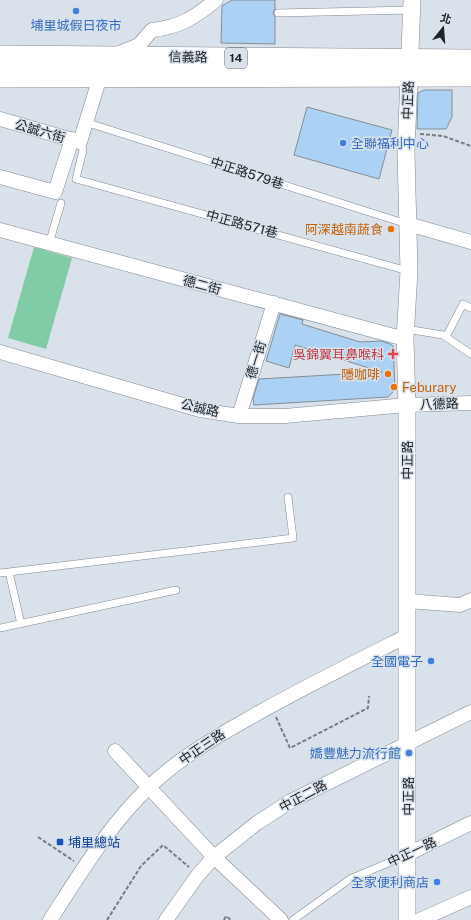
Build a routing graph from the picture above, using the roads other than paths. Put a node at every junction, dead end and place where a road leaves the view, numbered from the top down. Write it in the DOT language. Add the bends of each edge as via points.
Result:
graph roads {
  1 [pos="216,0"];
  2 [pos="412,5"];
  3 [pos="278,13"];
  4 [pos="0,56"];
  5 [pos="35,56"];
  6 [pos="110,56"];
  7 [pos="471,60"];
  8 [pos="409,69"];
  9 [pos="471,76"];
  10 [pos="0,77"];
  11 [pos="34,77"];
  12 [pos="100,77"];
  13 [pos="0,119"];
  14 [pos="85,122"];
  15 [pos="76,140"];
  16 [pos="0,177"];
  17 [pos="61,203"];
  18 [pos="408,224"];
  19 [pos="0,230"];
  20 [pos="471,242"];
  21 [pos="49,244"];
  22 [pos="409,271"];
  23 [pos="274,303"];
  24 [pos="471,308"];
  25 [pos="405,334"];
  26 [pos="446,337"];
  27 [pos="0,352"];
  28 [pos="471,354"];
  29 [pos="471,403"];
  30 [pos="407,405"];
  31 [pos="239,416"];
  32 [pos="288,497"];
  33 [pos="9,572"];
  34 [pos="0,573"];
  35 [pos="176,590"];
  36 [pos="471,600"];
  37 [pos="407,601"];
  38 [pos="21,624"];
  39 [pos="0,628"];
  40 [pos="407,636"];
  41 [pos="471,712"];
  42 [pos="408,744"];
  43 [pos="115,751"];
  44 [pos="150,786"];
  45 [pos="471,823"];
  46 [pos="408,854"];
  47 [pos="214,858"];
  48 [pos="471,897"];
  49 [pos="50,920"];
  50 [pos="166,920"];
  51 [pos="281,920"];
  52 [pos="293,920"];
  53 [pos="407,920"];
  54 [pos="420,920"];
  1 -- 6 [label="street" via="193,19 169,29 152,30 139,44"];
  2 -- 3 [label="lane"];
  2 -- 8 [label="street, 中正路"];
  4 -- 5 [label="main road, 信義路 / 14"];
  5 -- 6 [label="main road, 信義路 / 14"];
  5 -- 11 [label="main road"];
  6 -- 8 [label="main road, 信義路 / 14"];
  7 -- 8 [label="main road, 信義路 / 14"];
  8 -- 9 [label="main road, 信義路 / 14"];
  8 -- 12 [label="main road, 信義路 / 14"];
  8 -- 18 [label="street, 中正路"];
  10 -- 11 [label="main road, 信義路 / 14"];
  11 -- 12 [label="main road, 信義路 / 14"];
  12 -- 14 [label="street"];
  13 -- 15 [label="street, 公誠六街"];
  14 -- 15 [label="street"];
  14 -- 18 [label="lane, 中正路579巷"];
  15 -- 16 [label="street" via="55,192"];
  15 -- 22 [label="lane, 中正路571巷" via="83,150 76,179"];
  17 -- 21 [label="lane"];
  18 -- 20 [label="street"];
  18 -- 22 [label="street, 中正路"];
  19 -- 21 [label="street, 德二街"];
  21 -- 23 [label="street, 德二街"];
  22 -- 25 [label="street, 中正路"];
  23 -- 25 [label="street, 德二街"];
  23 -- 31 [label="street, 德一街"];
  24 -- 26 [label="lane" via="463,304"];
  25 -- 26 [label="lane"];
  25 -- 30 [label="street, 中正路"];
  26 -- 28 [label="lane"];
  27 -- 31 [label="street, 公誠路" via="200,410"];
  29 -- 30 [label="street, 八德路"];
  30 -- 31 [label="street, 公誠路" via="285,416"];
  30 -- 37 [label="street, 中正路"];
  32 -- 33 [label="lane" via="293,538"];
  33 -- 34 [label="lane"];
  33 -- 38 [label="lane"];
  35 -- 38 [label="lane"];
  36 -- 37 [label="street" via="460,605"];
  37 -- 40 [label="street, 中正路"];
  38 -- 39 [label="lane"];
  40 -- 42 [label="street, 中正路"];
  40 -- 44 [label="street, 中正三路" via="271,705 210,740"];
  41 -- 42 [label="street, 中正二路"];
  42 -- 46 [label="street, 中正路"];
  42 -- 47 [label="street, 中正二路" via="291,801 257,823"];
  43 -- 44 [label="street"];
  44 -- 47 [label="street"];
  44 -- 49 [label="street, 中正三路" via="114,827"];
  45 -- 46 [label="street, 中正一路"];
  46 -- 52 [label="lane, 中正一路" via="350,879"];
  46 -- 53 [label="street, 中正路"];
  47 -- 50 [label="street, 中正二路" via="198,875"];
  47 -- 51 [label="street"];
  48 -- 54 [label="street"];
}
